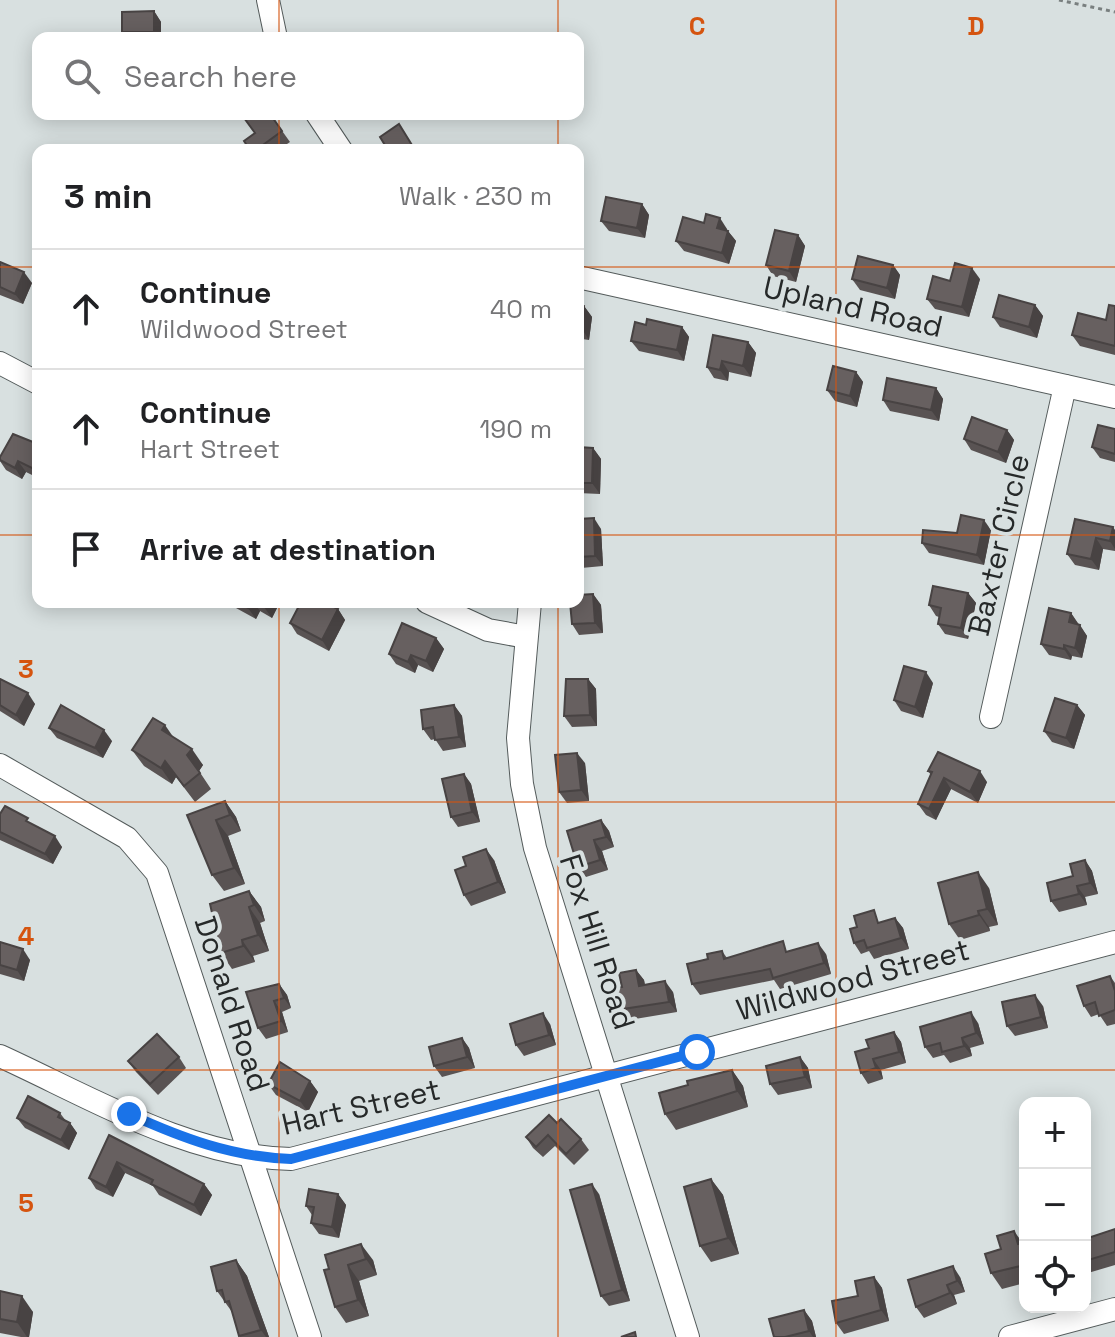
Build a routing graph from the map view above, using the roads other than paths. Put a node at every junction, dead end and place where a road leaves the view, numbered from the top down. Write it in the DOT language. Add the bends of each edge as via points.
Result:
graph roads {
  1 [pos="268,0"];
  2 [pos="275,32"];
  3 [pos="321,120"];
  4 [pos="337,144"];
  5 [pos="584,278"];
  6 [pos="0,363"];
  7 [pos="32,380"];
  8 [pos="1065,386"];
  9 [pos="1115,397"];
  10 [pos="440,608"];
  11 [pos="529,608"];
  12 [pos="526,637"];
  13 [pos="991,717"];
  14 [pos="0,765"];
  15 [pos="1115,942"];
  16 [pos="0,1056"];
  17 [pos="607,1075"];
  18 [pos="250,1156"];
  19 [pos="1115,1309"];
  20 [pos="310,1337"];
  21 [pos="688,1337"];
  22 [pos="1010,1337"];
  1 -- 2 [label="street"];
  3 -- 4 [label="street"];
  5 -- 8 [label="street, Upland Road"];
  6 -- 7 [label="street"];
  8 -- 9 [label="street, Upland Road"];
  8 -- 13 [label="street, Baxter Circle"];
  10 -- 12 [label="street" via="488,630"];
  11 -- 12 [label="street, Fox Hill Road"];
  12 -- 17 [label="street, Fox Hill Road" via="519,723 522,784 535,848"];
  14 -- 18 [label="street, Donald Road" via="120,832 152,865"];
  15 -- 17 [label="street, Wildwood Street"];
  16 -- 18 [label="street, Hart Street" via="180,1137"];
  17 -- 18 [label="street, Hart Street" via="307,1156"];
  17 -- 21 [label="street, Fox Hill Road"];
  18 -- 20 [label="street, Donald Road"];
  19 -- 22 [label="street"];
}
